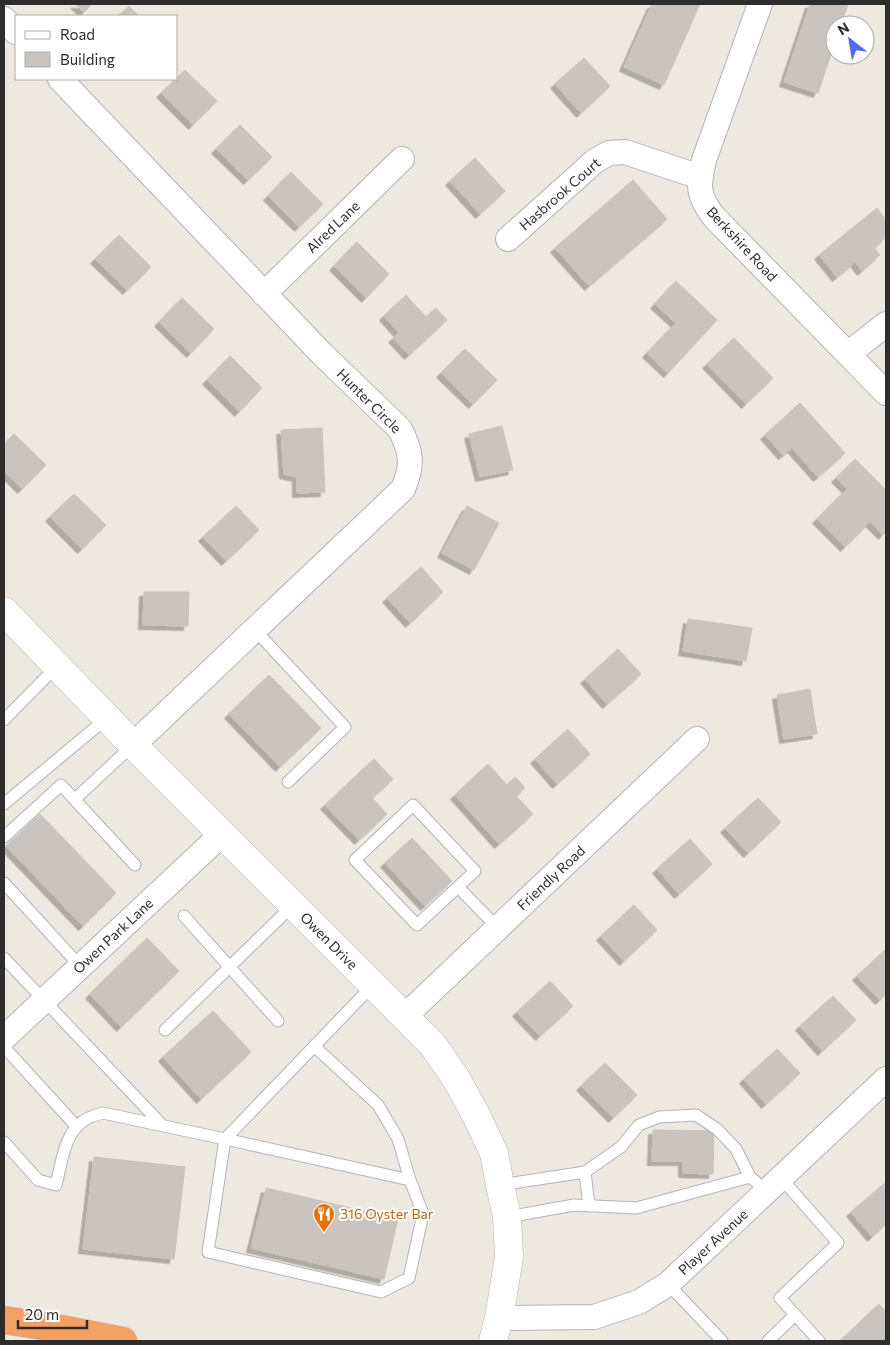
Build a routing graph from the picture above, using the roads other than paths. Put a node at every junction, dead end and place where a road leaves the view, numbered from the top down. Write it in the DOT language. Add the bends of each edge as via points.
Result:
graph roads {
  1 [pos="760,4"];
  2 [pos="4,19"];
  3 [pos="15,31"];
  4 [pos="61,80"];
  5 [pos="402,159"];
  6 [pos="700,177"];
  7 [pos="508,239"];
  8 [pos="264,294"];
  9 [pos="886,324"];
  10 [pos="848,354"];
  11 [pos="886,393"];
  12 [pos="4,611"];
  13 [pos="254,630"];
  14 [pos="57,666"];
  15 [pos="108,718"];
  16 [pos="4,720"];
  17 [pos="697,739"];
  18 [pos="133,745"];
  19 [pos="288,782"];
  20 [pos="75,799"];
  21 [pos="4,804"];
  22 [pos="222,834"];
  23 [pos="4,837"];
  24 [pos="135,865"];
  25 [pos="4,883"];
  26 [pos="458,887"];
  27 [pos="293,905"];
  28 [pos="184,916"];
  29 [pos="498,928"];
  30 [pos="4,958"];
  31 [pos="80,966"];
  32 [pos="230,966"];
  33 [pos="373,985"];
  34 [pos="44,1000"];
  35 [pos="404,1016"];
  36 [pos="278,1020"];
  37 [pos="165,1030"];
  38 [pos="4,1038"];
  39 [pos="314,1046"];
  40 [pos="4,1047"];
  41 [pos="886,1079"];
  42 [pos="162,1125"];
  43 [pos="77,1128"];
  44 [pos="225,1139"];
  45 [pos="4,1142"];
  46 [pos="586,1172"];
  47 [pos="410,1180"];
  48 [pos="766,1182"];
  49 [pos="500,1185"];
  50 [pos="589,1206"];
  51 [pos="507,1217"];
  52 [pos="668,1284"];
  53 [pos="795,1315"];
  54 [pos="4,1320"];
  55 [pos="496,1330"];
  56 [pos="123,1341"];
  57 [pos="722,1341"];
  58 [pos="768,1341"];
  59 [pos="819,1341"];
  1 -- 6 [label="street, Berkshire Road"];
  2 -- 3 [label="street"];
  4 -- 8 [label="street, Hunter Circle"];
  5 -- 8 [label="street, Alred Lane"];
  6 -- 7 [label="street, Hasbrook Court" via="625,152 609,153 595,161"];
  6 -- 10 [label="street, Berkshire Road" via="700,192 714,217"];
  8 -- 13 [label="street, Hunter Circle" via="400,429 408,443 410,459 409,475 403,489"];
  9 -- 10 [label="street"];
  10 -- 11 [label="street, Berkshire Road"];
  12 -- 14 [label="main road, Owen Drive"];
  13 -- 18 [label="street, Hunter Circle"];
  13 -- 19 [label="lane" via="344,727"];
  14 -- 15 [label="main road, Owen Drive"];
  14 -- 16 [label="lane"];
  15 -- 18 [label="main road, Owen Drive"];
  15 -- 21 [label="lane"];
  17 -- 29 [label="street, Friendly Road"];
  18 -- 20 [label="lane"];
  18 -- 22 [label="main road, Owen Drive"];
  20 -- 23 [label="lane" via="61,785"];
  20 -- 24 [label="lane"];
  22 -- 27 [label="main road, Owen Drive"];
  22 -- 31 [label="street, Owen Park Lane"];
  25 -- 31 [label="lane"];
  26 -- 26 [label="lane" via="417,925 355,860 413,805 476,871"];
  26 -- 29 [label="lane"];
  27 -- 32 [label="lane"];
  27 -- 33 [label="main road, Owen Drive"];
  28 -- 32 [label="lane"];
  29 -- 35 [label="street, Friendly Road"];
  30 -- 34 [label="lane"];
  31 -- 34 [label="street, Owen Park Lane"];
  32 -- 36 [label="lane"];
  32 -- 37 [label="lane"];
  33 -- 35 [label="main road, Owen Drive"];
  33 -- 39 [label="lane"];
  34 -- 38 [label="street, Owen Park Lane"];
  34 -- 42 [label="lane"];
  35 -- 49 [label="main road, Owen Drive" via="433,1046 457,1080 494,1153"];
  39 -- 44 [label="lane"];
  39 -- 47 [label="lane" via="378,1105 398,1139"];
  40 -- 43 [label="lane"];
  41 -- 48 [label="street, Player Avenue"];
  42 -- 43 [label="lane" via="103,1113 86,1119"];
  42 -- 44 [label="lane"];
  43 -- 45 [label="lane" via="65,1148 56,1185 38,1180"];
  44 -- 47 [label="lane"];
  44 -- 47 [label="lane" via="208,1252 382,1292 409,1278 423,1214"];
  46 -- 48 [label="lane" via="621,1147 638,1126 659,1117 696,1115 717,1129"];
  46 -- 49 [label="lane"];
  46 -- 50 [label="lane"];
  48 -- 50 [label="lane" via="636,1208"];
  48 -- 52 [label="street, Player Avenue"];
  48 -- 53 [label="lane" via="838,1243 780,1298"];
  49 -- 51 [label="main road, Owen Drive"];
  50 -- 51 [label="lane" via="574,1205"];
  51 -- 55 [label="main road, Owen Drive" via="510,1257"];
  52 -- 55 [label="street, Player Avenue" via="639,1302 594,1317 553,1318"];
  52 -- 57 [label="lane"];
  53 -- 58 [label="lane"];
  53 -- 59 [label="lane"];
  54 -- 56 [label="highway"];
}
